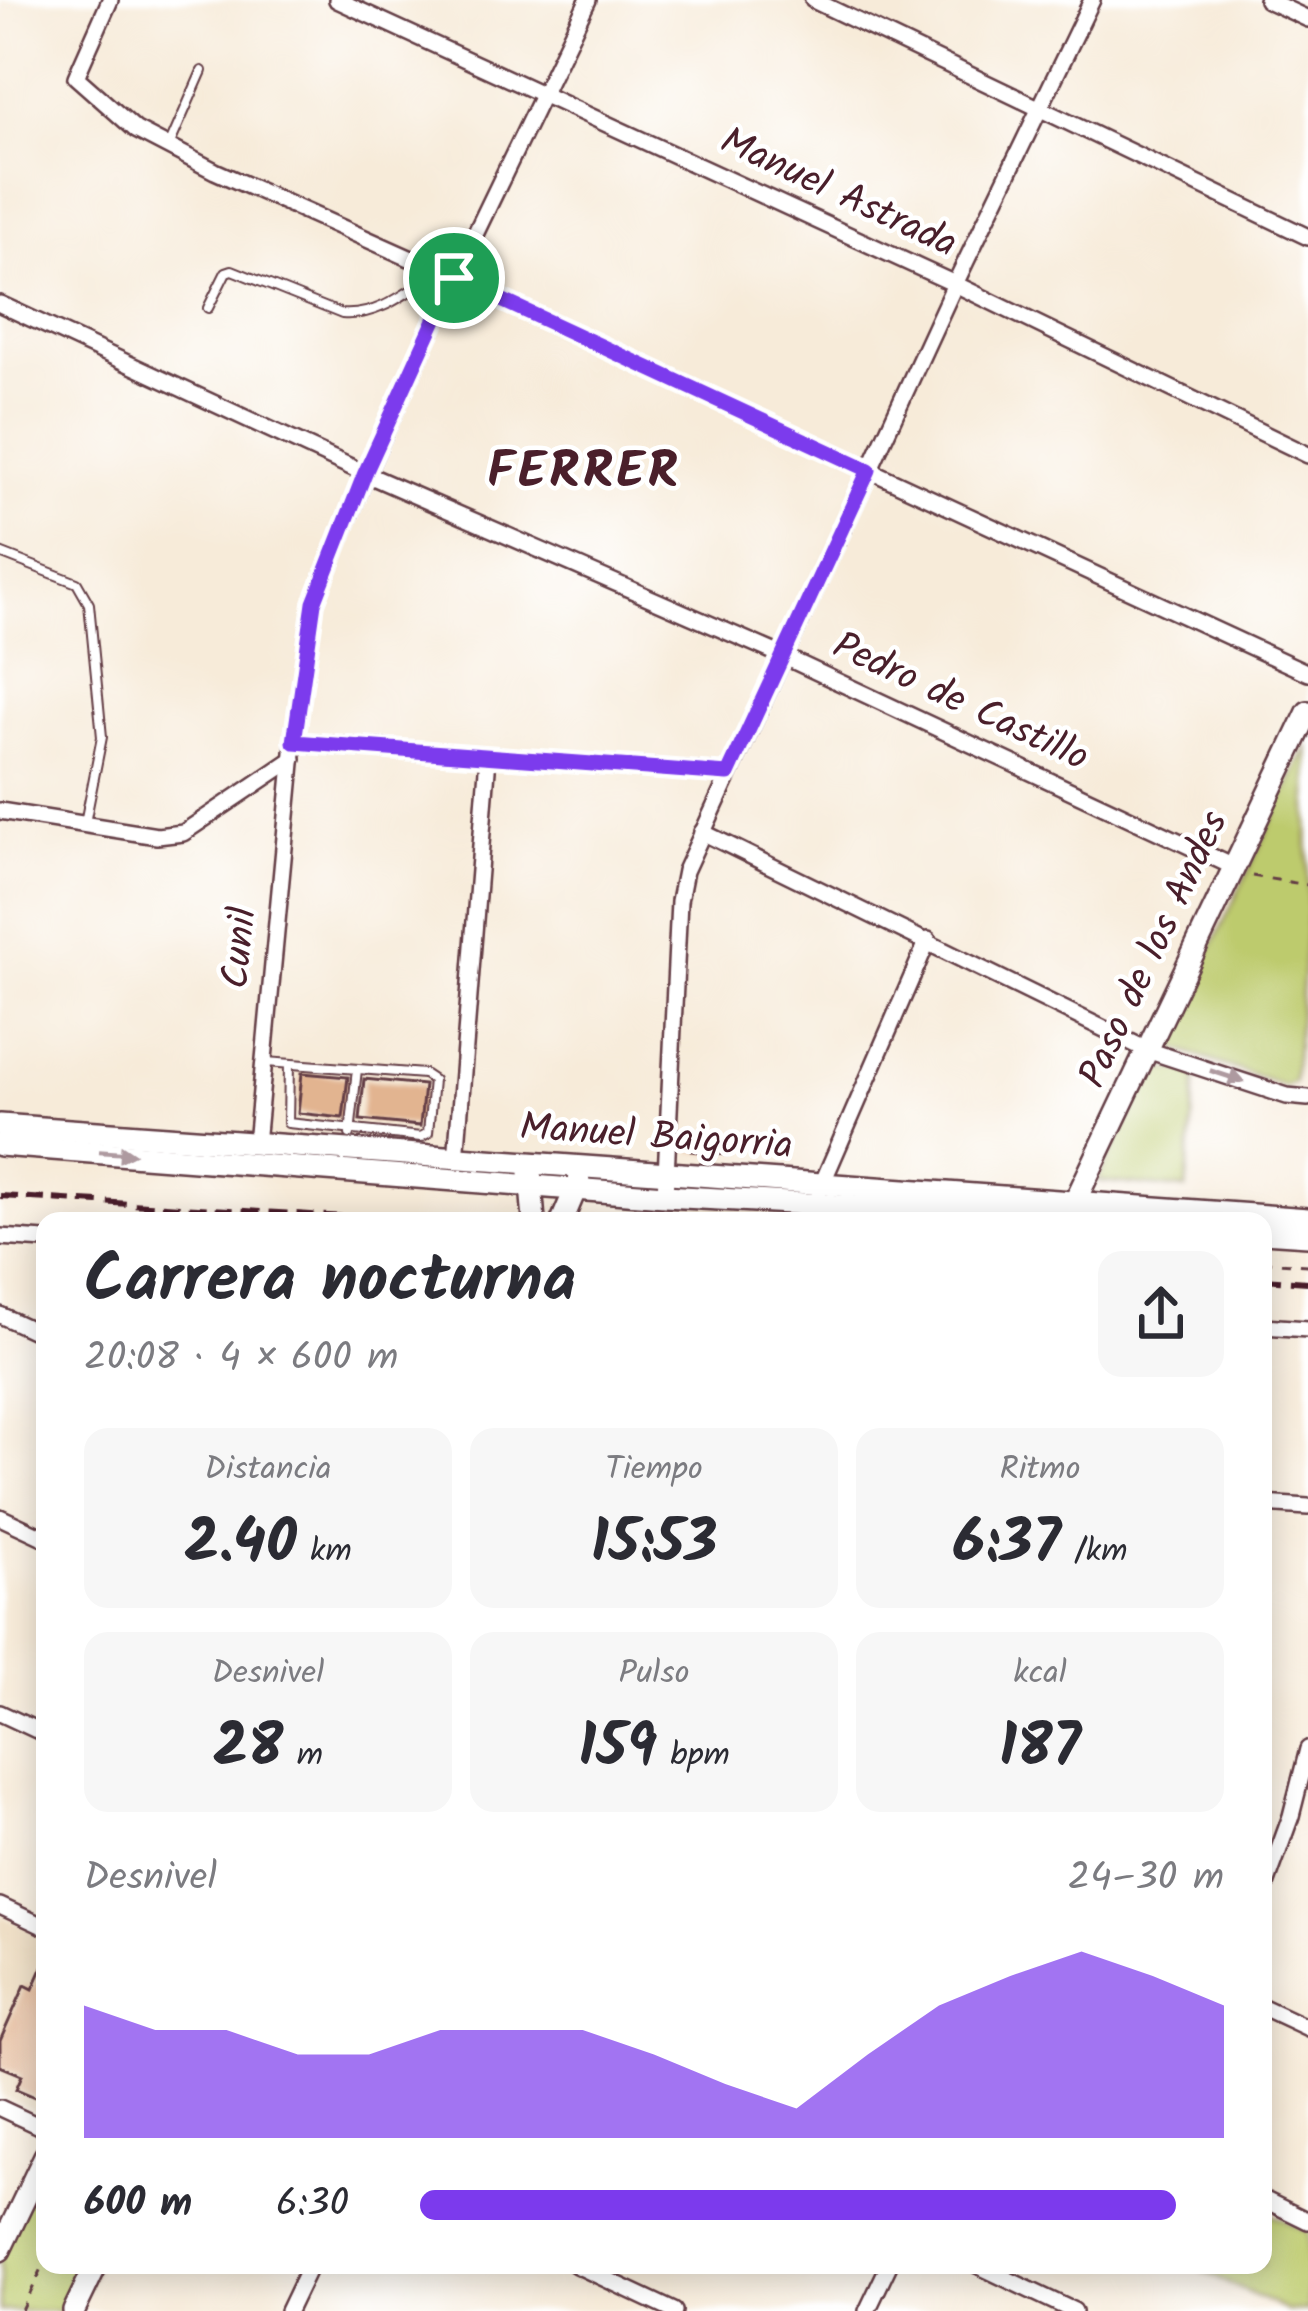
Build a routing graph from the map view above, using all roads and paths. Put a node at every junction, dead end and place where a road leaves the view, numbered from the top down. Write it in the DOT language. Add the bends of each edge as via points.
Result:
graph roads {
  1 [pos="110,0"];
  2 [pos="337,0"];
  3 [pos="587,0"];
  4 [pos="813,0"];
  5 [pos="1092,0"];
  6 [pos="1267,0"];
  7 [pos="1308,20"];
  8 [pos="202,71"];
  9 [pos="541,94"];
  10 [pos="1038,108"];
  11 [pos="169,147"];
  12 [pos="1308,237"];
  13 [pos="447,274"];
  14 [pos="956,284"];
  15 [pos="0,304"];
  16 [pos="208,308"];
  17 [pos="1308,455"];
  18 [pos="869,470"];
  19 [pos="365,473"];
  20 [pos="0,553"];
  21 [pos="782,656"];
  22 [pos="1308,673"];
  23 [pos="1308,712"];
  24 [pos="293,751"];
  25 [pos="488,757"];
  26 [pos="728,774"];
  27 [pos="0,812"];
  28 [pos="85,824"];
  29 [pos="702,832"];
  30 [pos="1240,871"];
  31 [pos="1308,885"];
  32 [pos="928,940"];
  33 [pos="1147,1050"];
  34 [pos="263,1062"];
  35 [pos="289,1064"];
  36 [pos="357,1070"];
  37 [pos="1308,1099"];
  38 [pos="0,1125"];
  39 [pos="256,1144"];
  40 [pos="0,1145"];
  41 [pos="313,1148"];
  42 [pos="349,1151"];
  43 [pos="382,1154"];
  44 [pos="456,1160"];
  45 [pos="530,1175"];
  46 [pos="578,1179"];
  47 [pos="664,1185"];
  48 [pos="818,1195"];
  49 [pos="1071,1210"];
  50 [pos="533,1212"];
  51 [pos="565,1212"];
  52 [pos="1079,1212"];
  53 [pos="1124,1212"];
  54 [pos="1272,1218"];
  55 [pos="1308,1219"];
  56 [pos="1272,1233"];
  57 [pos="1308,1235"];
  58 [pos="0,1237"];
  59 [pos="36,1239"];
  60 [pos="1272,1262"];
  61 [pos="1308,1264"];
  62 [pos="0,1315"];
  63 [pos="1272,1327"];
  64 [pos="1308,1329"];
  65 [pos="36,1332"];
  66 [pos="1272,1505"];
  67 [pos="1308,1508"];
  68 [pos="0,1517"];
  69 [pos="36,1534"];
  70 [pos="0,1713"];
  71 [pos="36,1730"];
  72 [pos="1308,1749"];
  73 [pos="1272,1868"];
  74 [pos="0,1906"];
  75 [pos="36,1923"];
  76 [pos="1272,2011"];
  77 [pos="1308,2028"];
  78 [pos="0,2108"];
  79 [pos="36,2125"];
  80 [pos="36,2175"];
  81 [pos="1272,2204"];
  82 [pos="1308,2221"];
  83 [pos="0,2250"];
  84 [pos="39,2274"];
  85 [pos="92,2274"];
  86 [pos="306,2274"];
  87 [pos="595,2274"];
  88 [pos="885,2274"];
  89 [pos="996,2274"];
  90 [pos="22,2311"];
  91 [pos="74,2311"];
  92 [pos="288,2311"];
  93 [pos="674,2311"];
  94 [pos="867,2311"];
  95 [pos="1074,2311"];
  1 -- 11 [label="street" via="76,77 136,130"];
  2 -- 9 [label="street, Manuel Astrada"];
  3 -- 9 [label="street, Cunil"];
  4 -- 10 [label="street"];
  5 -- 10 [label="street"];
  6 -- 7 [label="street"];
  8 -- 11 [label="lane"];
  9 -- 13 [label="street, Cunil"];
  9 -- 14 [label="street, Manuel Astrada"];
  10 -- 12 [label="street"];
  10 -- 14 [label="street"];
  11 -- 13 [label="street"];
  13 -- 16 [label="lane" via="358,315 232,270"];
  13 -- 18 [label="street"];
  13 -- 19 [label="street, Cunil"];
  14 -- 17 [label="street, Manuel Astrada"];
  14 -- 18 [label="street"];
  15 -- 19 [label="street, Pedro de Castillo"];
  18 -- 21 [label="street"];
  18 -- 22 [label="street"];
  19 -- 21 [label="street, Pedro de Castillo"];
  19 -- 24 [label="street, Cunil" via="314,603"];
  20 -- 28 [label="lane" via="77,583 89,604 102,737"];
  21 -- 26 [label="street"];
  21 -- 30 [label="street, Pedro de Castillo"];
  23 -- 30 [label="main road, Paso de los Andes"];
  24 -- 25 [label="street"];
  24 -- 28 [label="street" via="183,833"];
  24 -- 34 [label="street, Cunil"];
  25 -- 26 [label="street"];
  25 -- 44 [label="street"];
  26 -- 29 [label="street"];
  27 -- 28 [label="street"];
  29 -- 32 [label="street"];
  29 -- 47 [label="street" via="679,902"];
  30 -- 31 [label="path"];
  30 -- 33 [label="main road, Paso de los Andes"];
  32 -- 33 [label="street"];
  32 -- 48 [label="street"];
  33 -- 37 [label="street, one-way"];
  33 -- 49 [label="main road, Paso de los Andes"];
  34 -- 35 [label="lane"];
  34 -- 39 [label="street, Cunil"];
  35 -- 36 [label="lane"];
  35 -- 41 [label="lane" via="288,1123"];
  36 -- 42 [label="lane"];
  36 -- 43 [label="lane" via="433,1080 425,1136"];
  38 -- 39 [label="main road, Manuel Baigorria"];
  39 -- 41 [label="main road, Manuel Baigorria"];
  40 -- 41 [label="main road, Manuel Baigorria, one-way"];
  41 -- 42 [label="main road, Manuel Baigorria"];
  41 -- 42 [label="lane"];
  42 -- 43 [label="main road, Manuel Baigorria"];
  42 -- 43 [label="lane"];
  43 -- 44 [label="main road, Manuel Baigorria"];
  43 -- 45 [label="main road, Manuel Baigorria"];
  44 -- 45 [label="main road, Manuel Baigorria"];
  45 -- 46 [label="main road, Manuel Baigorria"];
  45 -- 50 [label="main road"];
  46 -- 47 [label="main road, Manuel Baigorria"];
  46 -- 51 [label="main road"];
  47 -- 48 [label="main road, Manuel Baigorria"];
  48 -- 49 [label="main road, Manuel Baigorria"];
  49 -- 52 [label="main road, Manuel Baigorria"];
  49 -- 53 [label="main road, Manuel Baigorria"];
  54 -- 55 [label="main road, Manuel Baigorria"];
  56 -- 57 [label="main road"];
  58 -- 59 [label="street"];
  60 -- 61 [label="path"];
  62 -- 65 [label="street"];
  63 -- 64 [label="street"];
  66 -- 67 [label="street"];
  68 -- 69 [label="street"];
  70 -- 71 [label="street"];
  72 -- 73 [label="street"];
  74 -- 75 [label="street"];
  76 -- 77 [label="street"];
  78 -- 79 [label="street"];
  80 -- 83 [label="main road"];
  81 -- 82 [label="street"];
  84 -- 90 [label="path"];
  85 -- 91 [label="main road"];
  86 -- 92 [label="street"];
  87 -- 93 [label="street"];
  88 -- 94 [label="street"];
  89 -- 95 [label="street"];
}
